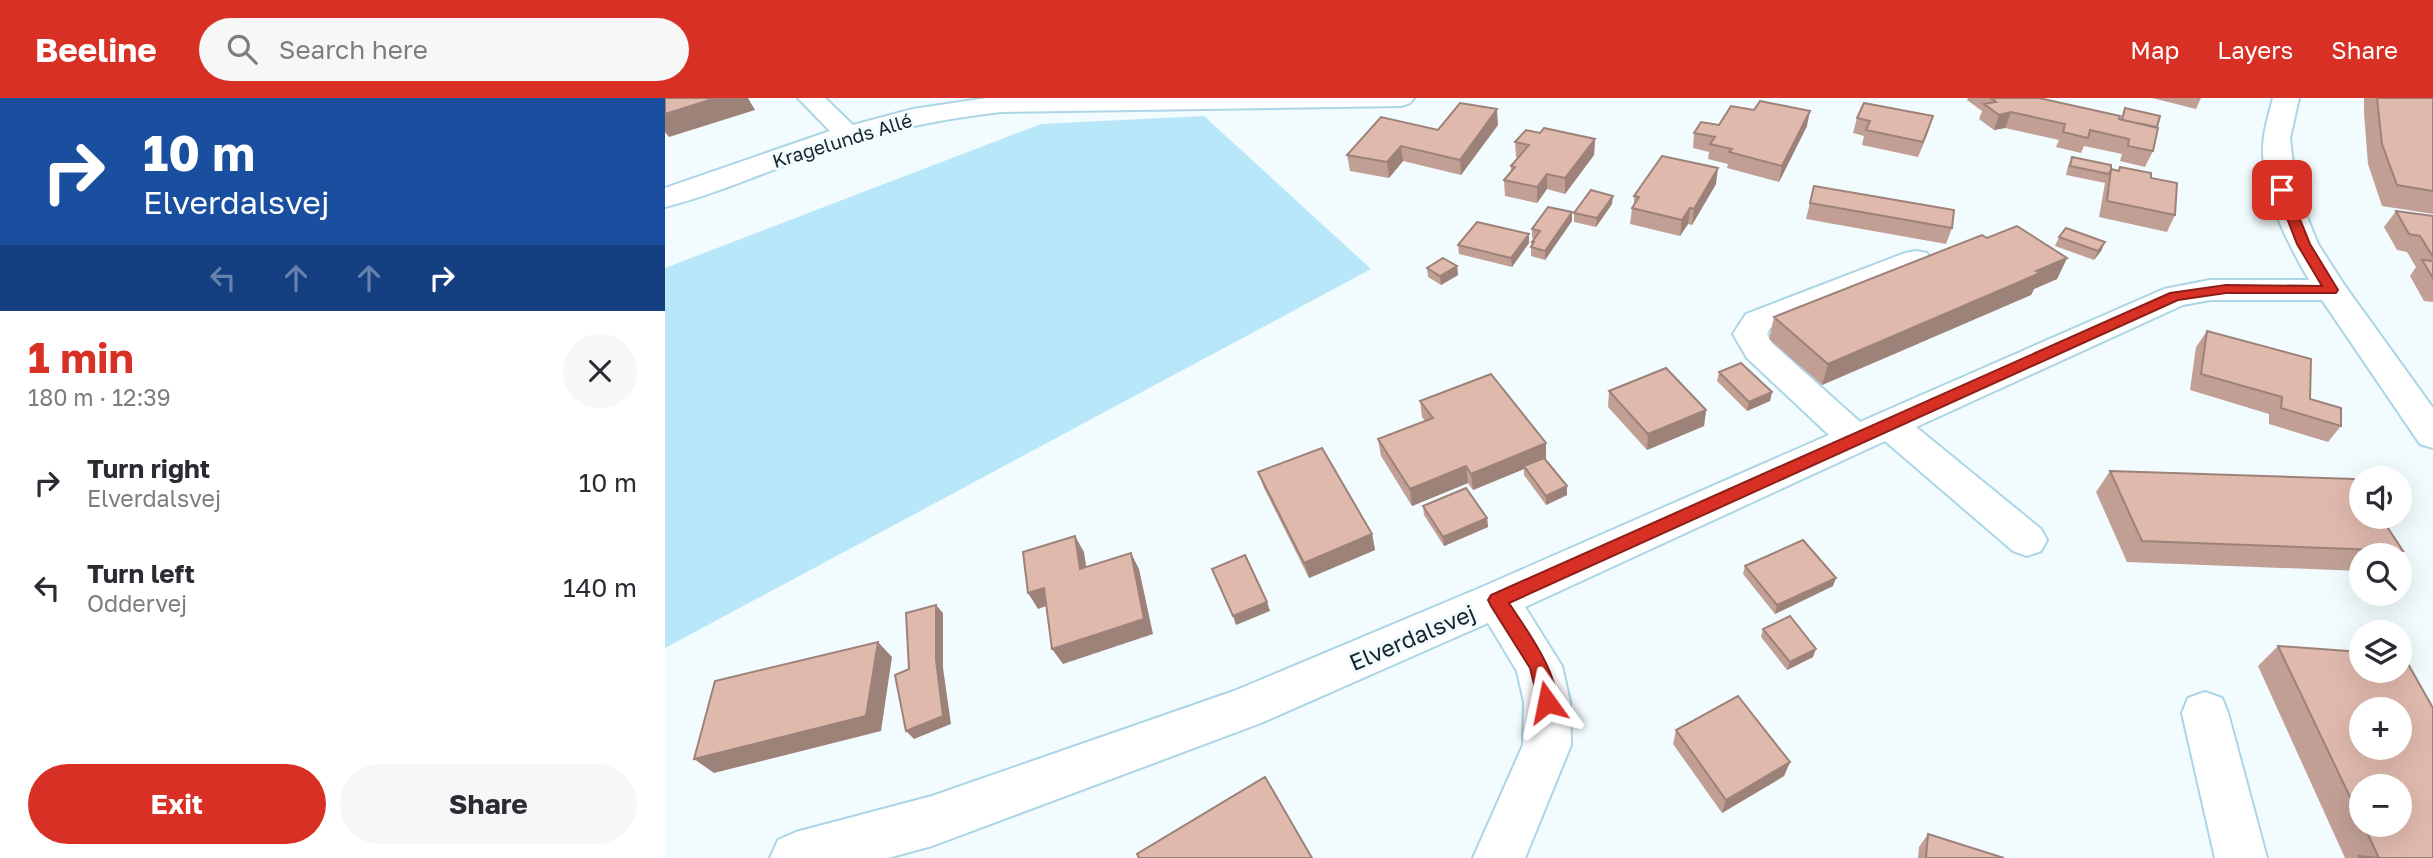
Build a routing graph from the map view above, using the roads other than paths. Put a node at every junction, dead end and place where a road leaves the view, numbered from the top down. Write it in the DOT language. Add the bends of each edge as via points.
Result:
graph roads {
  1 [pos="811,98"];
  2 [pos="1401,98"];
  3 [pos="2286,98"];
  4 [pos="1113,99"];
  5 [pos="849,135"];
  6 [pos="665,198"];
  7 [pos="1916,261"];
  8 [pos="2331,290"];
  9 [pos="1871,431"];
  10 [pos="2433,435"];
  11 [pos="2027,540"];
  12 [pos="1497,600"];
  13 [pos="2205,713"];
  14 [pos="796,858"];
  15 [pos="1499,858"];
  16 [pos="2241,858"];
  1 -- 5 [label="street"];
  2 -- 4 [label="street, Kragelunds Allé"];
  3 -- 8 [label="street" via="2277,138 2282,190 2303,244"];
  4 -- 5 [label="street, Kragelunds Allé" via="946,111"];
  5 -- 6 [label="street, Kragelunds Allé"];
  7 -- 9 [label="street" via="1758,321 1749,334 1759,350"];
  8 -- 9 [label="street, Elverdalsvej" via="2231,289 2175,296"];
  8 -- 10 [label="street"];
  9 -- 11 [label="street"];
  9 -- 12 [label="street, Elverdalsvej"];
  12 -- 14 [label="street, Elverdalsvej" via="1245,708 932,821"];
  12 -- 15 [label="street" via="1539,666 1547,702 1547,745"];
  13 -- 16 [label="street"];
}
